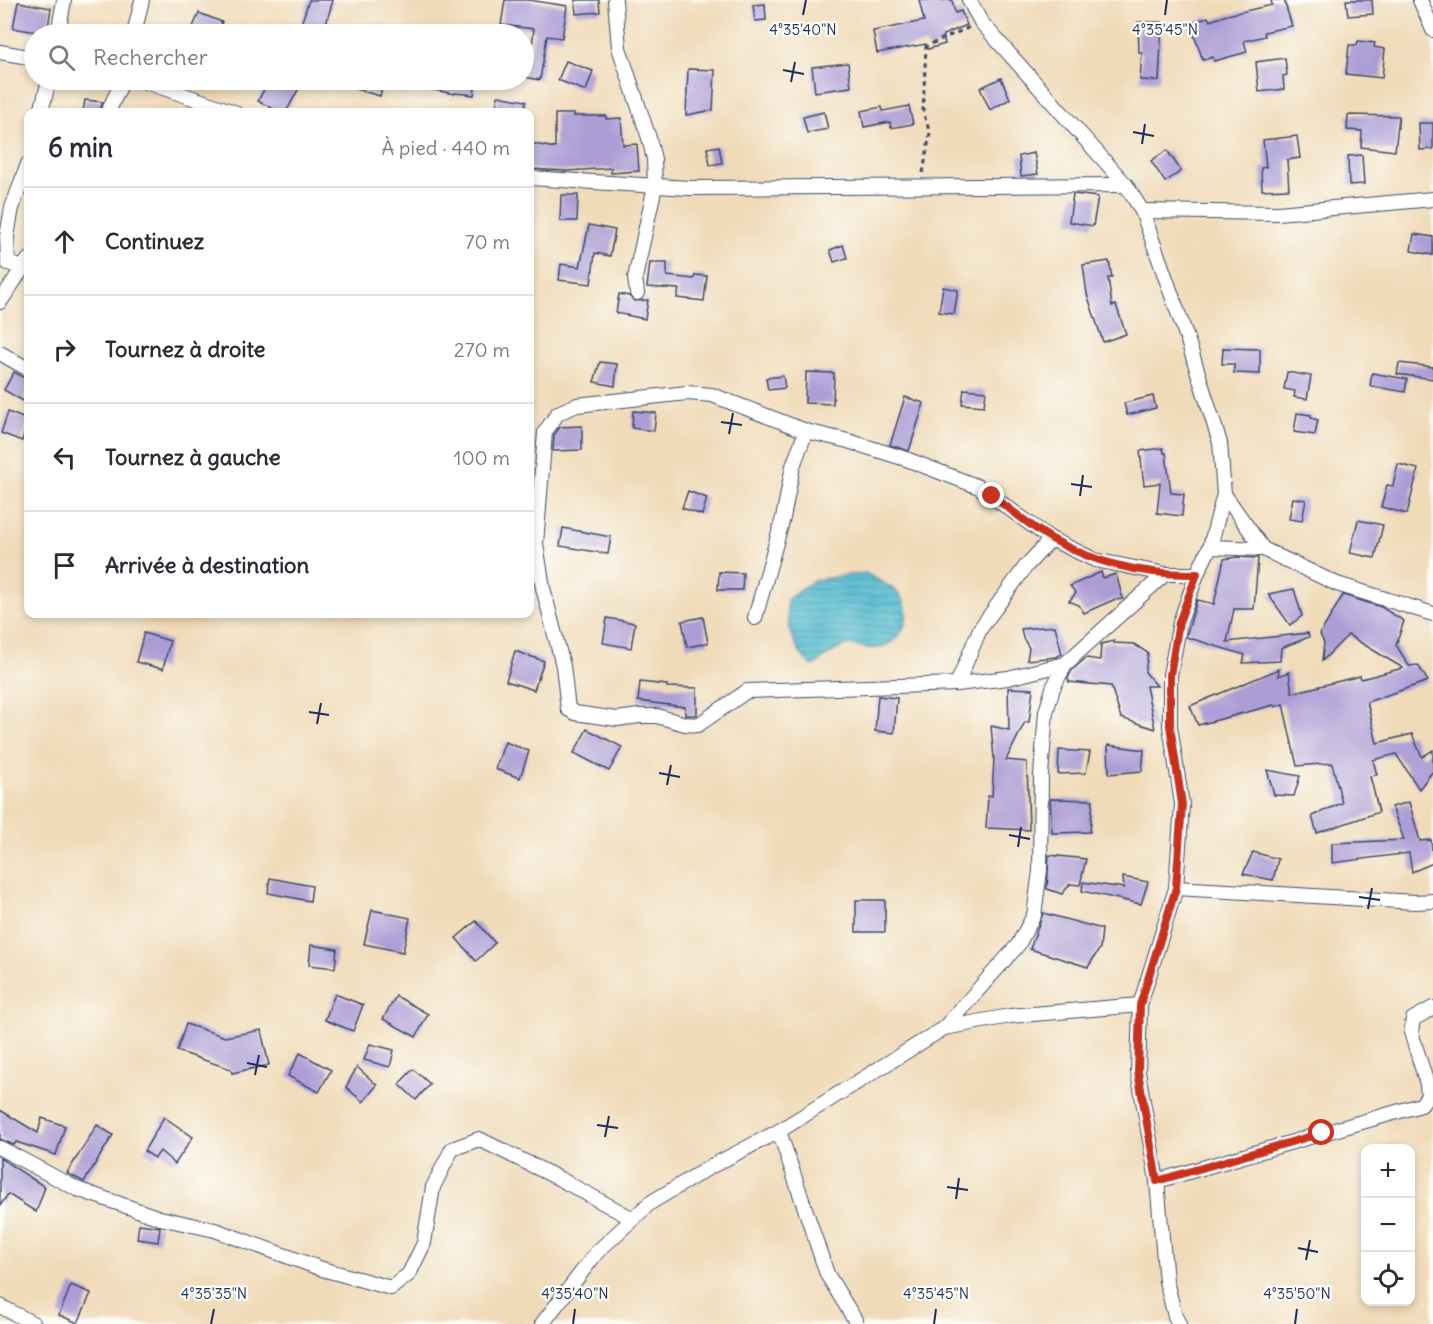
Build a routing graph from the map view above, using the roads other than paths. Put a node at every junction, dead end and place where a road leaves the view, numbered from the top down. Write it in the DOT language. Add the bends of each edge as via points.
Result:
graph roads {
  1 [pos="64,0"];
  2 [pos="142,0"];
  3 [pos="615,0"];
  4 [pos="969,0"];
  5 [pos="1420,0"];
  6 [pos="60,24"];
  7 [pos="136,24"];
  8 [pos="1433,30"];
  9 [pos="0,52"];
  10 [pos="24,56"];
  11 [pos="46,90"];
  12 [pos="118,90"];
  13 [pos="170,90"];
  14 [pos="42,108"];
  15 [pos="110,108"];
  16 [pos="222,108"];
  17 [pos="24,175"];
  18 [pos="534,178"];
  19 [pos="1126,184"];
  20 [pos="655,186"];
  21 [pos="1433,199"];
  22 [pos="1142,211"];
  23 [pos="24,264"];
  24 [pos="24,267"];
  25 [pos="638,293"];
  26 [pos="0,302"];
  27 [pos="0,353"];
  28 [pos="24,367"];
  29 [pos="806,431"];
  30 [pos="1224,494"];
  31 [pos="1051,539"];
  32 [pos="1210,547"];
  33 [pos="1263,549"];
  34 [pos="1165,574"];
  35 [pos="1197,574"];
  36 [pos="1433,614"];
  37 [pos="754,618"];
  38 [pos="1065,664"];
  39 [pos="957,684"];
  40 [pos="1176,888"];
  41 [pos="1433,901"];
  42 [pos="1140,1005"];
  43 [pos="1433,1008"];
  44 [pos="944,1028"];
  45 [pos="778,1131"];
  46 [pos="0,1148"];
  47 [pos="1157,1181"];
  48 [pos="633,1219"];
  49 [pos="0,1306"];
  50 [pos="34,1324"];
  51 [pos="542,1324"];
  52 [pos="855,1324"];
  53 [pos="1179,1324"];
  1 -- 6 [label="street"];
  2 -- 7 [label="street"];
  3 -- 20 [label="street" via="620,48 650,138"];
  4 -- 19 [label="street" via="981,22"];
  5 -- 8 [label="street"];
  9 -- 10 [label="street"];
  11 -- 14 [label="street"];
  12 -- 15 [label="street"];
  13 -- 16 [label="street"];
  17 -- 23 [label="street" via="7,236 8,263"];
  18 -- 20 [label="street"];
  19 -- 20 [label="street"];
  19 -- 22 [label="street"];
  20 -- 25 [label="street" via="634,278"];
  21 -- 22 [label="street" via="1278,213"];
  22 -- 30 [label="street" via="1220,443"];
  24 -- 26 [label="street"];
  27 -- 28 [label="street"];
  29 -- 31 [label="street" via="906,459 979,487"];
  29 -- 37 [label="street" via="793,466 783,518"];
  29 -- 39 [label="street" via="712,395 687,393 577,405 558,412 545,432 536,544 563,666 568,709 618,719 657,716 698,725 747,691"];
  30 -- 32 [label="street"];
  30 -- 33 [label="street"];
  31 -- 34 [label="street" via="1095,560"];
  31 -- 39 [label="street" via="980,629"];
  32 -- 33 [label="street"];
  32 -- 35 [label="street"];
  33 -- 36 [label="street" via="1337,584"];
  34 -- 35 [label="street"];
  34 -- 38 [label="street"];
  35 -- 40 [label="street" via="1179,622 1170,675 1170,726 1182,804"];
  38 -- 39 [label="street" via="1008,678"];
  38 -- 44 [label="street" via="1046,712 1041,775 1041,871 1034,915 1018,945"];
  40 -- 41 [label="street"];
  40 -- 42 [label="street"];
  42 -- 44 [label="street" via="1010,1016"];
  42 -- 47 [label="street" via="1138,1072"];
  43 -- 47 [label="street" via="1413,1019 1411,1032 1427,1084 1428,1096 1422,1105"];
  44 -- 45 [label="street"];
  45 -- 48 [label="street" via="700,1173 651,1203"];
  45 -- 52 [label="street" via="827,1274"];
  46 -- 48 [label="street" via="77,1189 391,1288 409,1274 424,1243 433,1188 452,1149 479,1139"];
  47 -- 53 [label="street" via="1166,1281"];
  48 -- 51 [label="street" via="597,1252"];
  49 -- 50 [label="street"];
}
